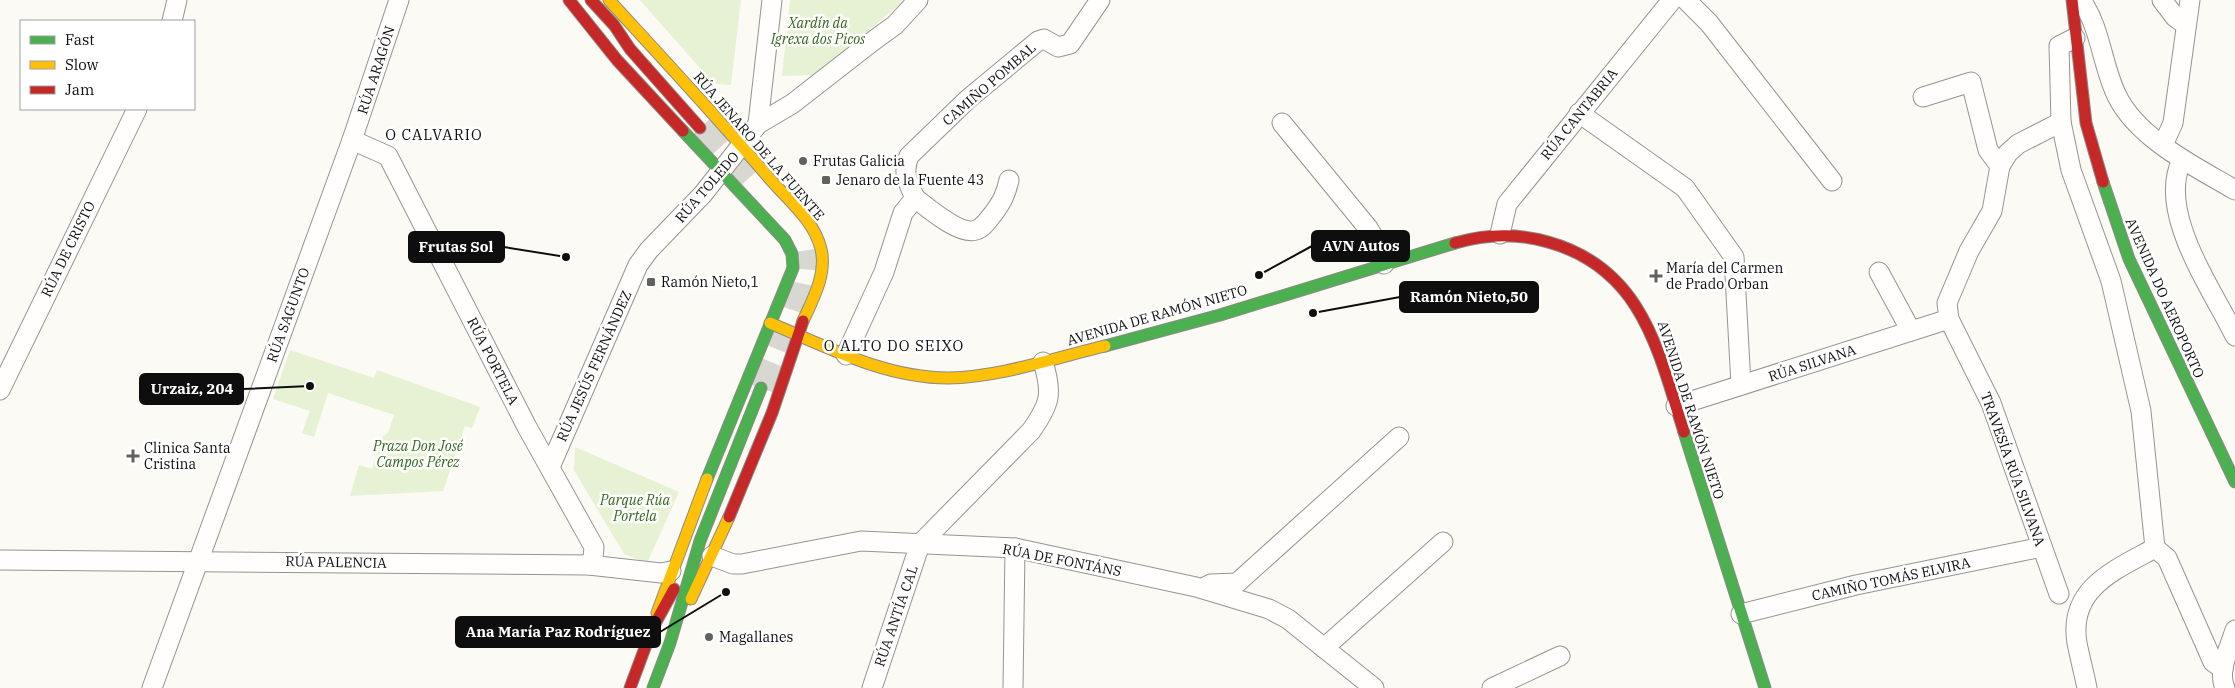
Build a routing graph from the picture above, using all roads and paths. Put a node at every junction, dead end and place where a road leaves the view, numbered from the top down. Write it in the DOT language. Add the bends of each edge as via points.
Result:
graph roads {
  1 [pos="177,0"];
  2 [pos="399,0"];
  3 [pos="570,0"];
  4 [pos="591,0"];
  5 [pos="609,0"];
  6 [pos="772,0"];
  7 [pos="918,0"];
  8 [pos="1100,0"];
  9 [pos="1672,0"];
  10 [pos="1686,0"];
  11 [pos="2072,0"];
  12 [pos="2082,0"];
  13 [pos="2162,0"];
  14 [pos="2190,0"];
  15 [pos="172,20"];
  16 [pos="2186,25"];
  17 [pos="2075,38"];
  18 [pos="630,49"];
  19 [pos="1923,98"];
  20 [pos="137,110"];
  21 [pos="1579,113"];
  22 [pos="2062,122"];
  23 [pos="1282,123"];
  24 [pos="758,124"];
  25 [pos="700,128"];
  26 [pos="352,140"];
  27 [pos="2163,145"];
  28 [pos="742,146"];
  29 [pos="2182,160"];
  30 [pos="2000,166"];
  31 [pos="721,171"];
  32 [pos="1009,180"];
  33 [pos="1832,181"];
  34 [pos="2235,190"];
  35 [pos="915,198"];
  36 [pos="1500,234"];
  37 [pos="1384,264"];
  38 [pos="638,265"];
  39 [pos="1880,272"];
  40 [pos="1949,319"];
  41 [pos="770,323"];
  42 [pos="1911,331"];
  43 [pos="798,334"];
  44 [pos="2235,336"];
  45 [pos="846,355"];
  46 [pos="1043,362"];
  47 [pos="1741,385"];
  48 [pos="761,388"];
  49 [pos="0,390"];
  50 [pos="1676,406"];
  51 [pos="1399,436"];
  52 [pos="550,467"];
  53 [pos="2235,482"];
  54 [pos="700,541"];
  55 [pos="1443,542"];
  56 [pos="920,544"];
  57 [pos="2042,547"];
  58 [pos="1015,548"];
  59 [pos="2155,548"];
  60 [pos="712,556"];
  61 [pos="0,560"];
  62 [pos="198,561"];
  63 [pos="589,565"];
  64 [pos="671,571"];
  65 [pos="1202,589"];
  66 [pos="2059,594"];
  67 [pos="1741,614"];
  68 [pos="652,629"];
  69 [pos="2235,630"];
  70 [pos="670,643"];
  71 [pos="1324,648"];
  72 [pos="1560,656"];
  73 [pos="2223,669"];
  74 [pos="152,688"];
  75 [pos="630,688"];
  76 [pos="653,688"];
  77 [pos="872,688"];
  78 [pos="1013,688"];
  79 [pos="1374,688"];
  80 [pos="1492,688"];
  81 [pos="1765,688"];
  82 [pos="2087,688"];
  83 [pos="2225,688"];
  1 -- 15 [label="street"];
  2 -- 26 [label="street, RÚA ARAGÓN"];
  3 -- 18 [label="main road"];
  3 -- 31 [label="main road" via="617,60"];
  4 -- 18 [label="main road"];
  5 -- 28 [label="main road, RÚA JENARO DE LA FUENTE"];
  6 -- 24 [label="street"];
  7 -- 24 [label="street, RÚA TOLEDO" via="895,25 792,104"];
  8 -- 35 [label="street, CAMIÑO POMBAL" via="1070,44 1058,47 1044,39 1038,41 968,99 909,156 904,175"];
  9 -- 21 [label="street, RÚA CANTABRIA"];
  10 -- 33 [label="street" via="1709,23"];
  11 -- 17 [label="main road, AVENIDA DO AEROPORTO"];
  12 -- 27 [label="street" via="2117,96 2129,114"];
  13 -- 16 [label="street"];
  14 -- 16 [label="street"];
  16 -- 27 [label="street" via="2173,123"];
  17 -- 22 [label="street" via="2059,46"];
  17 -- 53 [label="main road, AVENIDA DO AEROPORTO" via="2086,123 2116,226"];
  18 -- 25 [label="main road"];
  19 -- 30 [label="street" via="1971,82 1988,150"];
  20 -- 49 [label="street, RÚA DE CRISTO"];
  21 -- 36 [label="street, RÚA CANTABRIA" via="1507,204"];
  21 -- 47 [label="street" via="1685,188 1734,257"];
  22 -- 30 [label="street" via="2018,144"];
  22 -- 59 [label="street" via="2071,170 2111,281 2141,411"];
  23 -- 37 [label="street" via="1368,228 1379,246"];
  24 -- 28 [label="street, RÚA TOLEDO"];
  26 -- 52 [label="street, RÚA PORTELA" via="388,156"];
  26 -- 62 [label="street, RÚA SAGUNTO"];
  27 -- 29 [label="street"];
  28 -- 31 [label="street, RÚA TOLEDO"];
  28 -- 43 [label="main road, RÚA JENARO DE LA FUENTE" via="798,211 817,236 821,249 820,278"];
  29 -- 34 [label="street"];
  29 -- 44 [label="street" via="2175,197 2190,251"];
  30 -- 40 [label="street" via="1992,211 1969,251 1947,303"];
  31 -- 38 [label="street, RÚA TOLEDO"];
  31 -- 41 [label="main road" via="784,240 792,254 793,268"];
  32 -- 35 [label="street, CAMIÑO POMBAL" via="1004,199 986,223 975,230 964,230"];
  35 -- 45 [label="street" via="903,214 884,272"];
  36 -- 37 [label="main road, AVENIDA DE RAMÓN NIETO" via="1477,237"];
  36 -- 50 [label="main road, AVENIDA DE RAMÓN NIETO" via="1543,239 1563,246 1585,256 1626,290 1643,313"];
  37 -- 46 [label="main road, AVENIDA DE RAMÓN NIETO" via="1095,350"];
  38 -- 52 [label="street, RÚA JESÚS FERNÁNDEZ"];
  39 -- 42 [label="street"];
  40 -- 42 [label="street, RÚA SILVANA"];
  40 -- 57 [label="street, TRAVESÍA RÚA SILVANA" via="1991,403"];
  41 -- 43 [label="main road, AVENIDA DE RAMÓN NIETO"];
  41 -- 64 [label="main road"];
  42 -- 47 [label="street, RÚA SILVANA"];
  43 -- 45 [label="main road, AVENIDA DE RAMÓN NIETO"];
  43 -- 60 [label="main road, RÚA JENARO DE LA FUENTE" via="782,387"];
  45 -- 46 [label="main road, AVENIDA DE RAMÓN NIETO" via="886,370 931,377 985,376"];
  46 -- 56 [label="street" via="1050,390 1042,415 1031,431"];
  47 -- 50 [label="street, RÚA SILVANA"];
  48 -- 54 [label="main road"];
  50 -- 67 [label="main road, AVENIDA DE RAMÓN NIETO"];
  51 -- 65 [label="street, RÚA DE FONTÁNS" via="1238,583 1211,584"];
  52 -- 63 [label="street, RÚA PORTELA" via="594,547"];
  54 -- 68 [label="main road"];
  54 -- 70 [label="main road"];
  55 -- 71 [label="street"];
  56 -- 58 [label="street, RÚA DE FONTÁNS"];
  56 -- 60 [label="street, RÚA DE FONTÁNS" via="861,541 742,564"];
  56 -- 77 [label="street, RÚA ANTÍA CAL"];
  57 -- 66 [label="street, TRAVESÍA RÚA SILVANA"];
  57 -- 67 [label="street, CAMIÑO TOMÁS ELVIRA" via="1856,585"];
  58 -- 65 [label="street, RÚA DE FONTÁNS"];
  58 -- 78 [label="street"];
  59 -- 73 [label="street" via="2166,558 2213,662"];
  59 -- 82 [label="street" via="2086,592 2077,613 2077,641"];
  60 -- 70 [label="main road, RÚA JENARO DE LA FUENTE"];
  61 -- 62 [label="street, RÚA PALENCIA"];
  62 -- 63 [label="street, RÚA PALENCIA"];
  62 -- 74 [label="street, RÚA SAGUNTO"];
  63 -- 64 [label="street, RÚA PALENCIA" via="661,573"];
  64 -- 68 [label="main road"];
  65 -- 71 [label="street, RÚA DE FONTÁNS" via="1268,608 1288,619"];
  67 -- 81 [label="main road, AVENIDA DE RAMÓN NIETO"];
  68 -- 75 [label="main road"];
  69 -- 73 [label="street"];
  70 -- 76 [label="main road"];
  71 -- 79 [label="street, RÚA DE FONTÁNS"];
  72 -- 80 [label="street"];
  73 -- 83 [label="street"];
}
